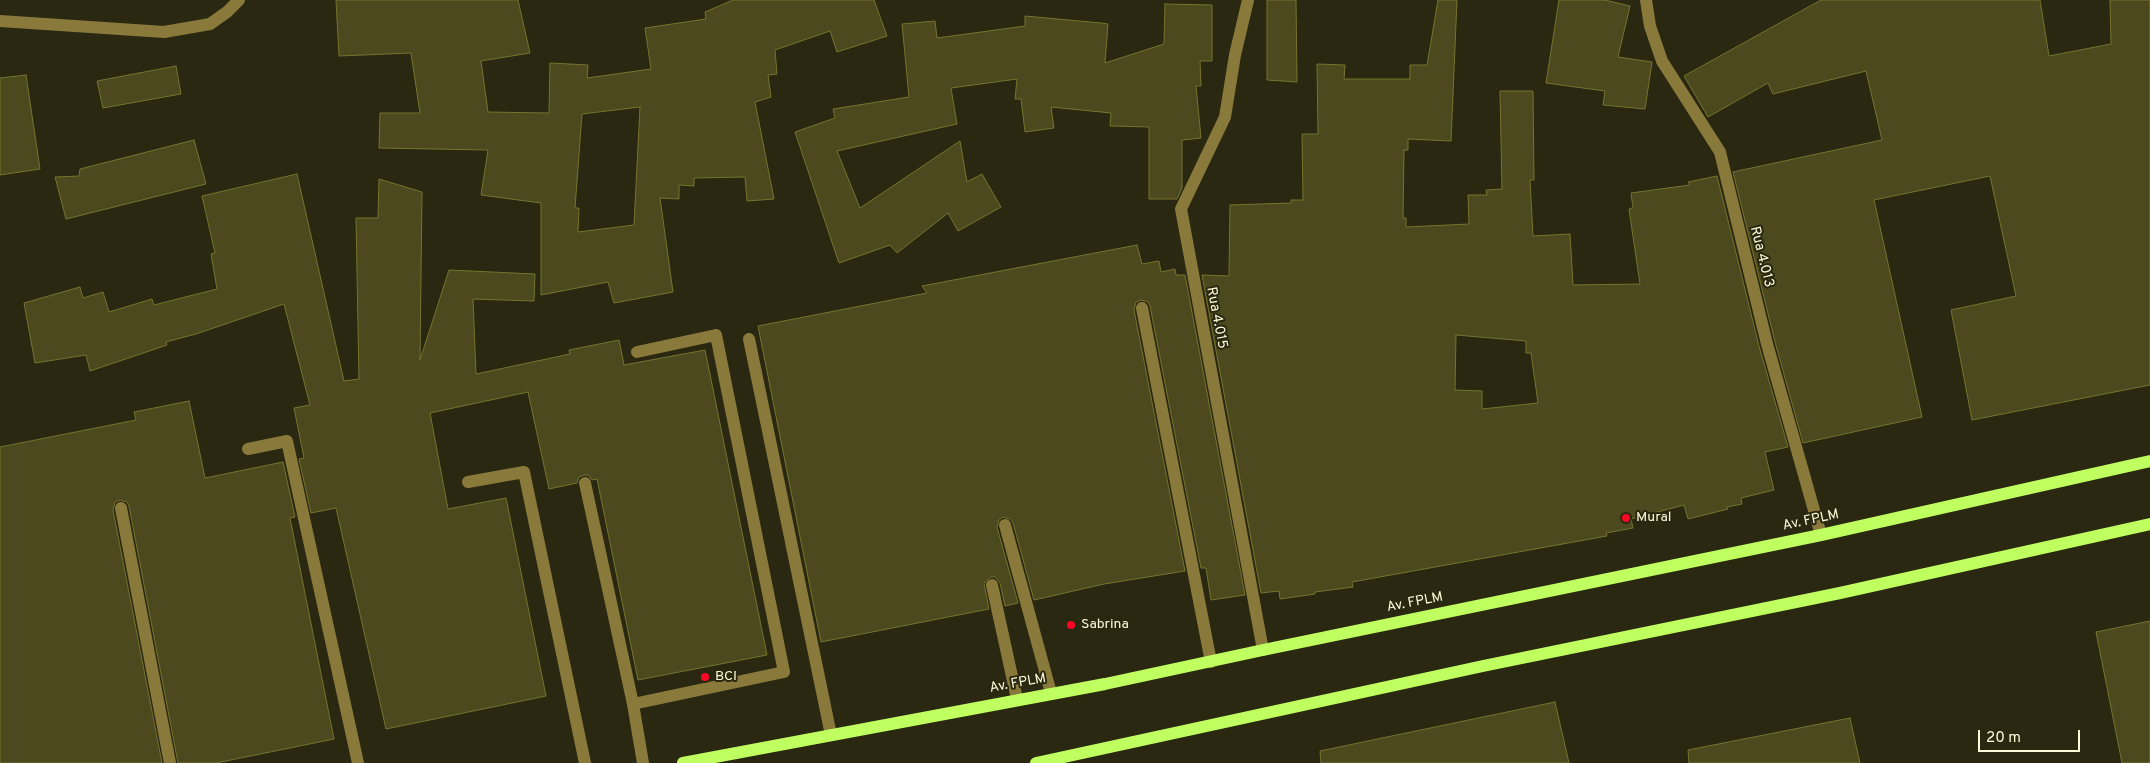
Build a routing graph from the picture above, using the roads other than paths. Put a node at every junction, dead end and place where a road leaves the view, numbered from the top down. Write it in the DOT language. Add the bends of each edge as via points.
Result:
graph roads {
  1 [pos="238,0"];
  2 [pos="1248,0"];
  3 [pos="1646,0"];
  4 [pos="0,22"];
  5 [pos="1142,308"];
  6 [pos="749,339"];
  7 [pos="637,352"];
  8 [pos="248,450"];
  9 [pos="2150,461"];
  10 [pos="468,482"];
  11 [pos="585,483"];
  12 [pos="121,508"];
  13 [pos="2150,524"];
  14 [pos="1005,525"];
  15 [pos="1821,534"];
  16 [pos="992,585"];
  17 [pos="1263,650"];
  18 [pos="1211,662"];
  19 [pos="1051,693"];
  20 [pos="1016,699"];
  21 [pos="633,704"];
  22 [pos="831,735"];
  23 [pos="170,763"];
  24 [pos="358,763"];
  25 [pos="585,763"];
  26 [pos="644,763"];
  27 [pos="683,763"];
  28 [pos="1036,763"];
  1 -- 4 [label="street" via="210,24 164,32"];
  2 -- 17 [label="street, Rua 4.015" via="1234,56 1225,117 1181,209"];
  3 -- 15 [label="street, Rua 4.013" via="1650,26 1662,62 1720,152 1768,344"];
  5 -- 18 [label="street"];
  6 -- 22 [label="street"];
  7 -- 21 [label="street" via="716,335 784,672"];
  8 -- 24 [label="street" via="287,441"];
  9 -- 15 [label="main road, Av. FPLM"];
  10 -- 25 [label="street" via="524,472"];
  11 -- 21 [label="street"];
  12 -- 23 [label="street"];
  13 -- 28 [label="main road"];
  14 -- 19 [label="street"];
  15 -- 17 [label="main road, Av. FPLM"];
  16 -- 20 [label="street"];
  17 -- 18 [label="main road, Av. FPLM"];
  18 -- 19 [label="main road, Av. FPLM"];
  19 -- 20 [label="main road, Av. FPLM"];
  20 -- 22 [label="main road, Av. FPLM"];
  21 -- 26 [label="street"];
  22 -- 27 [label="main road, Av. FPLM"];
}
